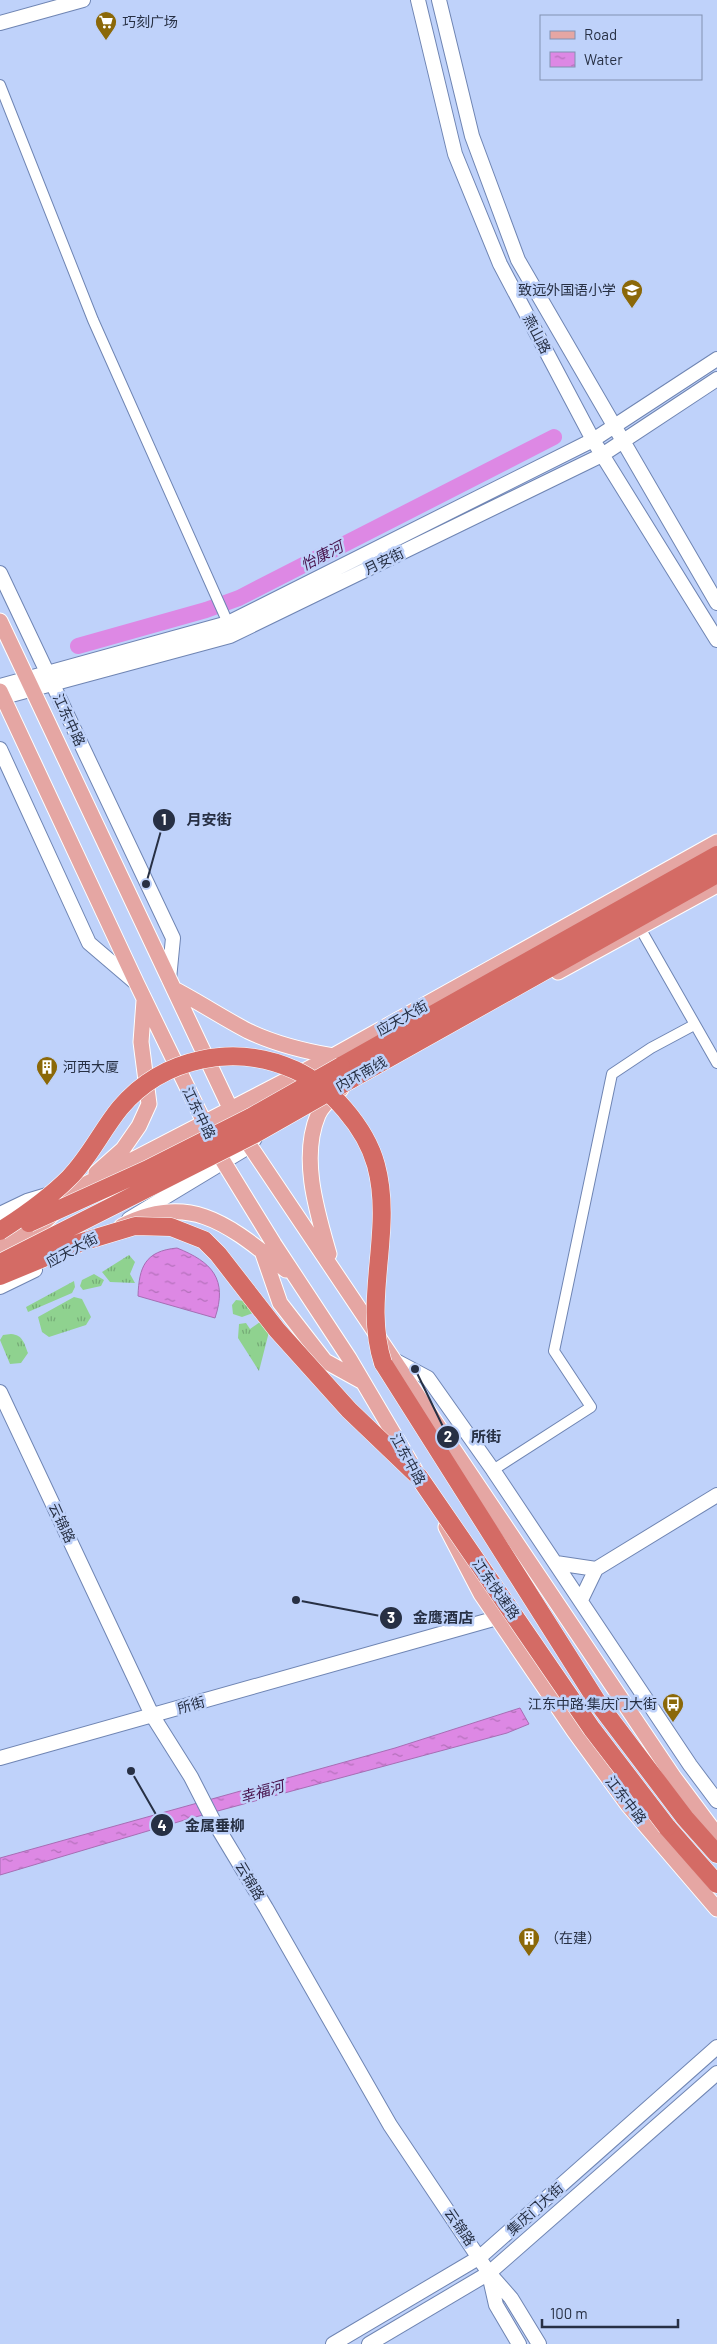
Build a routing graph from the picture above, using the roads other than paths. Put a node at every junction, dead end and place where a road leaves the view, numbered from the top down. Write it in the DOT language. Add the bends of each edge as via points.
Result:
graph roads {
  1 [pos="83,0"];
  2 [pos="418,0"];
  3 [pos="439,0"];
  4 [pos="0,23"];
  5 [pos="0,85"];
  6 [pos="717,359"];
  7 [pos="717,380"];
  8 [pos="614,428"];
  9 [pos="593,440"];
  10 [pos="622,443"];
  11 [pos="602,455"];
  12 [pos="0,573"];
  13 [pos="717,604"];
  14 [pos="0,621"];
  15 [pos="228,623"];
  16 [pos="717,640"];
  17 [pos="50,679"];
  18 [pos="30,685"];
  19 [pos="1,693"];
  20 [pos="0,749"];
  21 [pos="717,842"];
  22 [pos="717,856"];
  23 [pos="717,874"];
  24 [pos="717,886"];
  25 [pos="640,928"];
  26 [pos="137,984"];
  27 [pos="171,984"];
  28 [pos="144,1000"];
  29 [pos="694,1025"];
  30 [pos="333,1056"];
  31 [pos="717,1063"];
  32 [pos="342,1087"];
  33 [pos="231,1110"];
  34 [pos="204,1124"];
  35 [pos="262,1125"];
  36 [pos="242,1131"];
  37 [pos="215,1145"];
  38 [pos="250,1146"];
  39 [pos="223,1161"];
  40 [pos="84,1185"];
  41 [pos="0,1214"];
  42 [pos="0,1231"];
  43 [pos="0,1237"];
  44 [pos="87,1244"];
  45 [pos="0,1247"];
  46 [pos="262,1252"];
  47 [pos="0,1256"];
  48 [pos="0,1263"];
  49 [pos="332,1268"];
  50 [pos="0,1276"];
  51 [pos="297,1280"];
  52 [pos="0,1287"];
  53 [pos="389,1362"];
  54 [pos="363,1382"];
  55 [pos="0,1392"];
  56 [pos="493,1470"];
  57 [pos="717,1495"];
  58 [pos="556,1563"];
  59 [pos="596,1569"];
  60 [pos="581,1600"];
  61 [pos="497,1618"];
  62 [pos="152,1715"];
  63 [pos="0,1758"];
  64 [pos="717,1801"];
  65 [pos="717,1834"];
  66 [pos="717,1854"];
  67 [pos="717,1884"];
  68 [pos="717,1909"];
  69 [pos="717,2047"];
  70 [pos="717,2074"];
  71 [pos="480,2257"];
  72 [pos="489,2273"];
  73 [pos="333,2344"];
  74 [pos="369,2344"];
  75 [pos="519,2344"];
  76 [pos="539,2344"];
  1 -- 4 [label="street"];
  2 -- 9 [label="street, 燕山路" via="455,154 500,264"];
  3 -- 8 [label="street, 燕山路" via="472,136 508,236 518,260"];
  5 -- 15 [label="street" via="93,320"];
  6 -- 8 [label="street"];
  7 -- 10 [label="street, 月安街"];
  8 -- 9 [label="street"];
  8 -- 10 [label="street, 燕山路"];
  9 -- 11 [label="street, 燕山路"];
  9 -- 15 [label="street"];
  10 -- 11 [label="street, 月安街"];
  10 -- 13 [label="street, 燕山路"];
  11 -- 16 [label="street, 燕山路"];
  11 -- 17 [label="street, 月安街" via="230,636"];
  12 -- 17 [label="street, 江东中路"];
  14 -- 18 [label="main road, 江东中路"];
  15 -- 17 [label="street"];
  17 -- 18 [label="street, 月安街"];
  17 -- 27 [label="street, 江东中路" via="173,938"];
  18 -- 19 [label="street, 月安街"];
  18 -- 27 [label="main road, 江东中路"];
  19 -- 26 [label="main road, 江东中路"];
  20 -- 26 [label="street, 江东中路" via="89,943"];
  21 -- 30 [label="main road, 应天大街"];
  22 -- 43 [label="highway, 内环南线, bridge" via="251,1117 146,1170"];
  23 -- 48 [label="highway, 内环南线, bridge" via="255,1134"];
  24 -- 25 [label="main road, 应天大街"];
  25 -- 29 [label="street"];
  25 -- 32 [label="main road, 应天大街"];
  26 -- 28 [label="main road, 江东中路"];
  27 -- 30 [label="main road" via="264,1038 297,1050"];
  27 -- 33 [label="main road, 江东中路"];
  28 -- 34 [label="main road, 江东中路"];
  28 -- 40 [label="main road" via="141,1042 149,1104 123,1149"];
  29 -- 31 [label="street"];
  29 -- 56 [label="street" via="612,1074 554,1350 591,1407"];
  30 -- 33 [label="main road, 应天大街"];
  32 -- 35 [label="main road, 应天大街"];
  32 -- 49 [label="main road" via="319,1113 310,1164"];
  33 -- 34 [label="main road, 应天大街"];
  33 -- 36 [label="main road, 江东中路"];
  34 -- 37 [label="main road, 江东中路"];
  34 -- 40 [label="main road, 应天大街"];
  35 -- 36 [label="main road, 应天大街"];
  35 -- 38 [label="street"];
  36 -- 37 [label="main road, 应天大街"];
  36 -- 38 [label="main road, 江东中路"];
  37 -- 39 [label="main road, 江东中路"];
  37 -- 47 [label="main road, 应天大街"];
  38 -- 39 [label="street, 应天大街"];
  38 -- 49 [label="main road, 江东中路"];
  39 -- 44 [label="street, 应天大街"];
  39 -- 51 [label="main road, 江东中路"];
  40 -- 41 [label="street, 应天大街" via="27,1201"];
  40 -- 45 [label="main road, 应天大街" via="38,1228"];
  42 -- 53 [label="highway, 江东快速路, bridge" via="37,1207 70,1177 120,1108 140,1088 164,1072 196,1060 223,1057 250,1057 280,1064 305,1075 349,1114 370,1149 381,1200 374,1308 376,1342"];
  44 -- 46 [label="main road" via="142,1216 175,1210 202,1214"];
  44 -- 52 [label="street, 应天大街"];
  46 -- 51 [label="main road"];
  46 -- 54 [label="main road" via="280,1303 303,1333 325,1361"];
  49 -- 53 [label="main road, 江东中路"];
  50 -- 67 [label="highway, 江东快速路, bridge" via="82,1242 135,1226 171,1227 204,1240 349,1410 419,1477 592,1729 667,1827"];
  51 -- 54 [label="main road, 江东中路"];
  53 -- 56 [label="street, 江东中路" via="428,1378"];
  53 -- 65 [label="main road, 江东中路" via="673,1776"];
  53 -- 66 [label="highway, 江东快速路" via="598,1703 685,1818"];
  54 -- 61 [label="main road, 江东中路" via="408,1456"];
  55 -- 62 [label="street, 云锦路"];
  56 -- 58 [label="street, 江东中路"];
  57 -- 59 [label="street"];
  58 -- 59 [label="street"];
  58 -- 60 [label="street, 江东中路"];
  59 -- 60 [label="street"];
  60 -- 64 [label="street, 江东中路"];
  61 -- 62 [label="street, 所街"];
  61 -- 68 [label="main road, 江东中路" via="628,1805"];
  62 -- 63 [label="street, 所街"];
  62 -- 71 [label="street, 云锦路" via="191,1777 390,2125"];
  69 -- 71 [label="street, 集庆门大街"];
  70 -- 72 [label="street, 集庆门大街"];
  71 -- 72 [label="street, 云锦路"];
  71 -- 73 [label="street, 集庆门大街"];
  72 -- 74 [label="street, 集庆门大街"];
  72 -- 75 [label="street, 云锦路" via="496,2305"];
  72 -- 76 [label="street, 云锦路" via="512,2298"];
}
